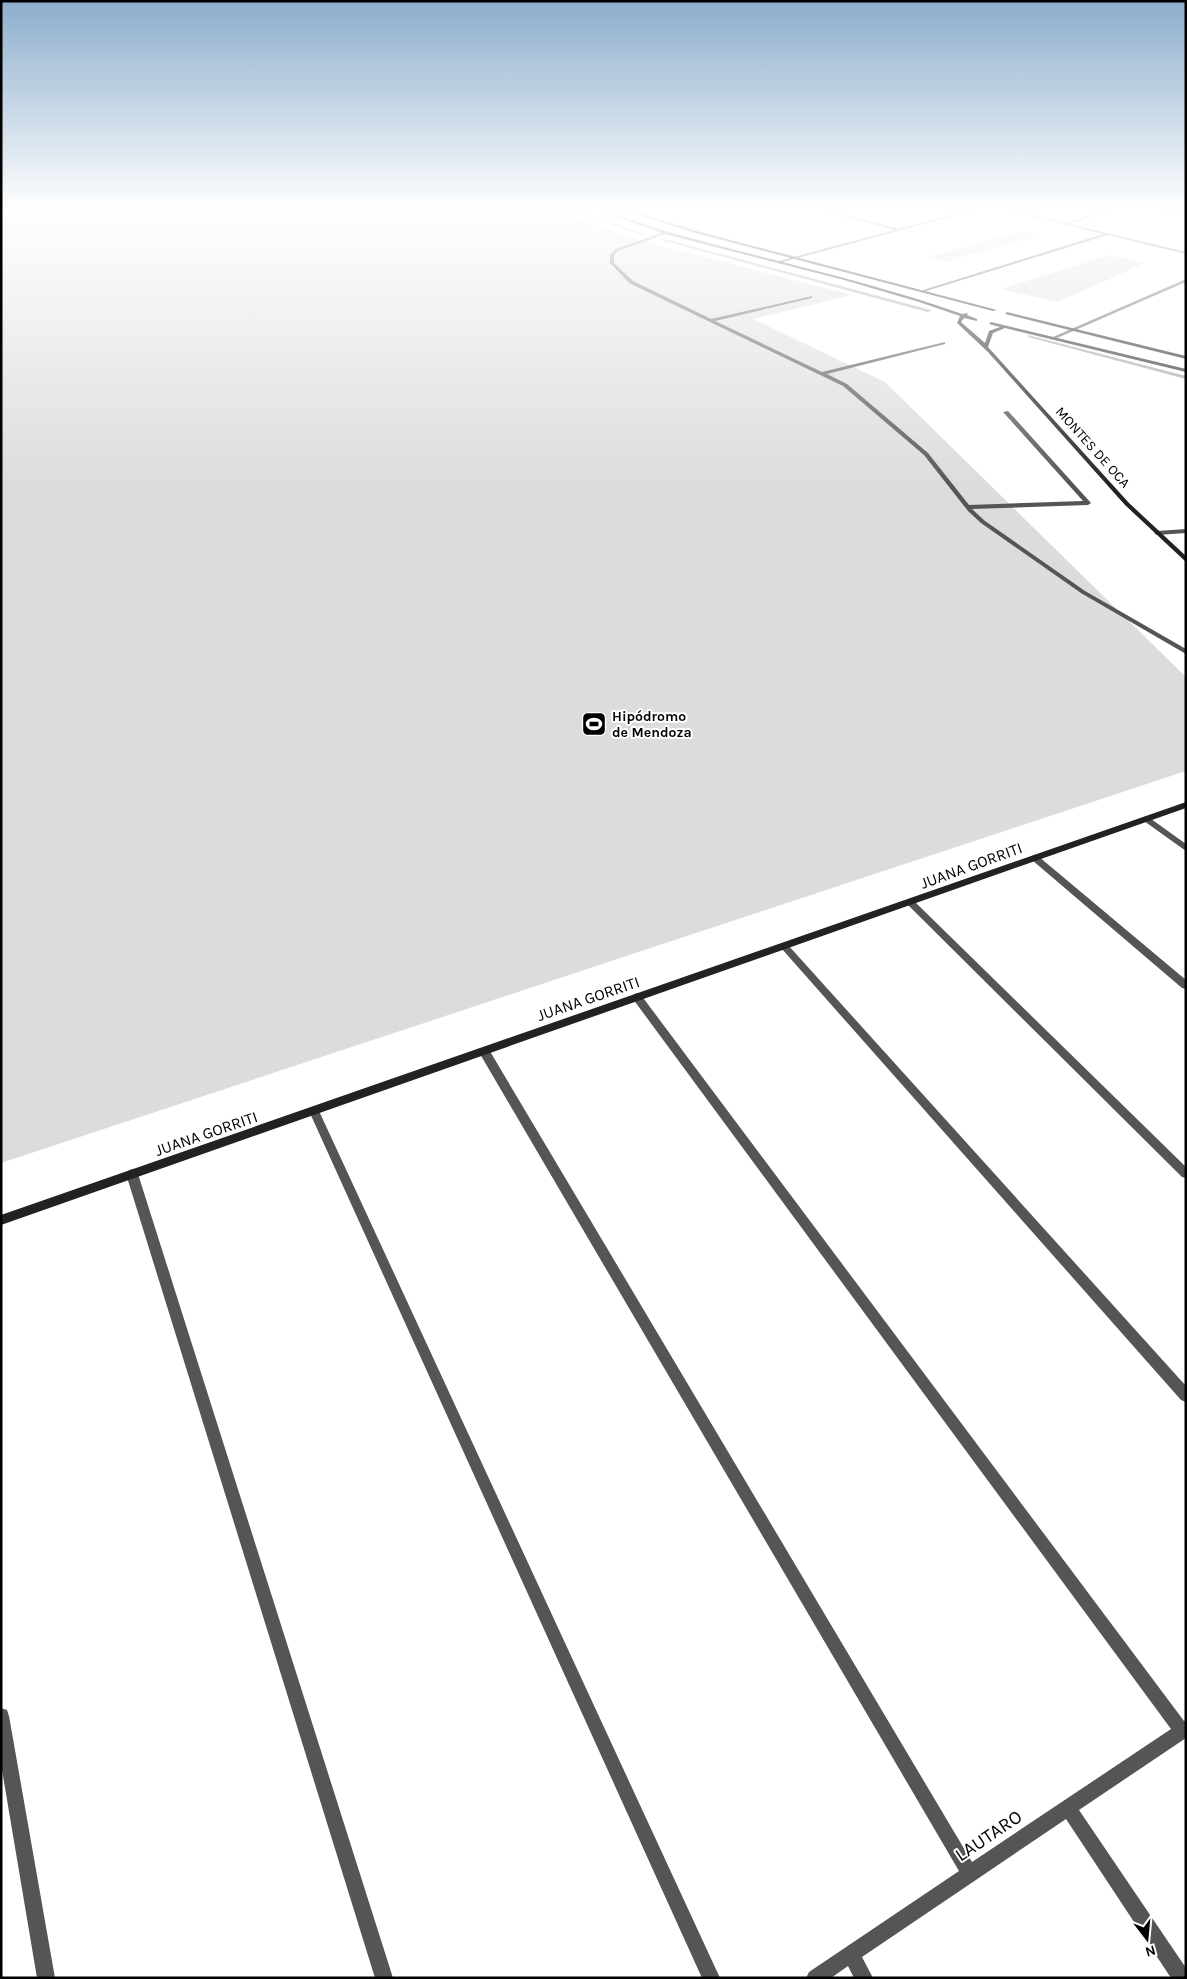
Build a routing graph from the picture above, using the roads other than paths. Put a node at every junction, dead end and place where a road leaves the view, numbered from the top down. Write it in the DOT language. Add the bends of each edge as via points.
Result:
graph roads {
  1 [pos="674,302"];
  2 [pos="787,302"];
  3 [pos="925,302"];
  4 [pos="967,302"];
  5 [pos="1134,302"];
  6 [pos="995,310"];
  7 [pos="969,313"];
  8 [pos="1007,313"];
  9 [pos="962,316"];
  10 [pos="711,320"];
  11 [pos="989,323"];
  12 [pos="1007,324"];
  13 [pos="1072,329"];
  14 [pos="1055,338"];
  15 [pos="943,344"];
  16 [pos="986,346"];
  17 [pos="1186,358"];
  18 [pos="1186,371"];
  19 [pos="821,374"];
  20 [pos="1006,412"];
  21 [pos="968,507"];
  22 [pos="1186,531"];
  23 [pos="1158,533"];
  24 [pos="1186,560"];
  25 [pos="1186,652"];
  26 [pos="1186,805"];
  27 [pos="1147,819"];
  28 [pos="1186,848"];
  29 [pos="1035,858"];
  30 [pos="912,903"];
  31 [pos="785,947"];
  32 [pos="1186,986"];
  33 [pos="636,998"];
  34 [pos="484,1051"];
  35 [pos="314,1111"];
  36 [pos="132,1174"];
  37 [pos="1186,1174"];
  38 [pos="1,1220"];
  39 [pos="1186,1396"];
  40 [pos="1,1716"];
  41 [pos="1184,1730"];
  42 [pos="1068,1808"];
  43 [pos="970,1874"];
  44 [pos="852,1953"];
  45 [pos="46,1978"];
  46 [pos="384,1978"];
  47 [pos="711,1978"];
  48 [pos="815,1978"];
  49 [pos="864,1978"];
  50 [pos="1182,1978"];
  1 -- 10 [label="street"];
  2 -- 10 [label="street"];
  3 -- 9 [label="main road"];
  4 -- 6 [label="main road"];
  5 -- 13 [label="street"];
  6 -- 7 [label="main road"];
  6 -- 8 [label="main road"];
  7 -- 9 [label="main road"];
  7 -- 9 [label="main road" via="978,321"];
  8 -- 12 [label="main road" via="1013,318"];
  8 -- 13 [label="main road"];
  9 -- 16 [label="main road, MONTES DE OCA" via="960,322"];
  10 -- 19 [label="street"];
  11 -- 12 [label="main road"];
  12 -- 14 [label="main road"];
  12 -- 16 [label="main road" via="990,332"];
  13 -- 14 [label="street"];
  13 -- 17 [label="main road"];
  14 -- 18 [label="main road"];
  15 -- 19 [label="street"];
  16 -- 23 [label="main road, MONTES DE OCA" via="1127,504"];
  19 -- 21 [label="street" via="845,385 926,454"];
  20 -- 21 [label="street" via="1088,503"];
  21 -- 25 [label="street" via="983,522 1083,592"];
  22 -- 23 [label="street"];
  23 -- 24 [label="main road, MONTES DE OCA"];
  26 -- 27 [label="main road, JUANA GORRITI"];
  27 -- 28 [label="street"];
  27 -- 29 [label="main road, JUANA GORRITI"];
  29 -- 30 [label="main road, JUANA GORRITI"];
  29 -- 32 [label="street"];
  30 -- 31 [label="main road, JUANA GORRITI"];
  30 -- 37 [label="street"];
  31 -- 33 [label="main road, JUANA GORRITI"];
  31 -- 39 [label="street"];
  33 -- 34 [label="main road, JUANA GORRITI"];
  33 -- 41 [label="street"];
  34 -- 35 [label="main road, JUANA GORRITI"];
  34 -- 43 [label="street"];
  35 -- 36 [label="main road, JUANA GORRITI"];
  35 -- 47 [label="street"];
  36 -- 38 [label="main road, JUANA GORRITI"];
  36 -- 46 [label="street"];
  40 -- 45 [label="street"];
  41 -- 42 [label="street, LAUTARO"];
  42 -- 43 [label="street, LAUTARO"];
  42 -- 50 [label="street"];
  43 -- 44 [label="street, LAUTARO"];
  44 -- 48 [label="street, LAUTARO"];
  44 -- 49 [label="street"];
}
